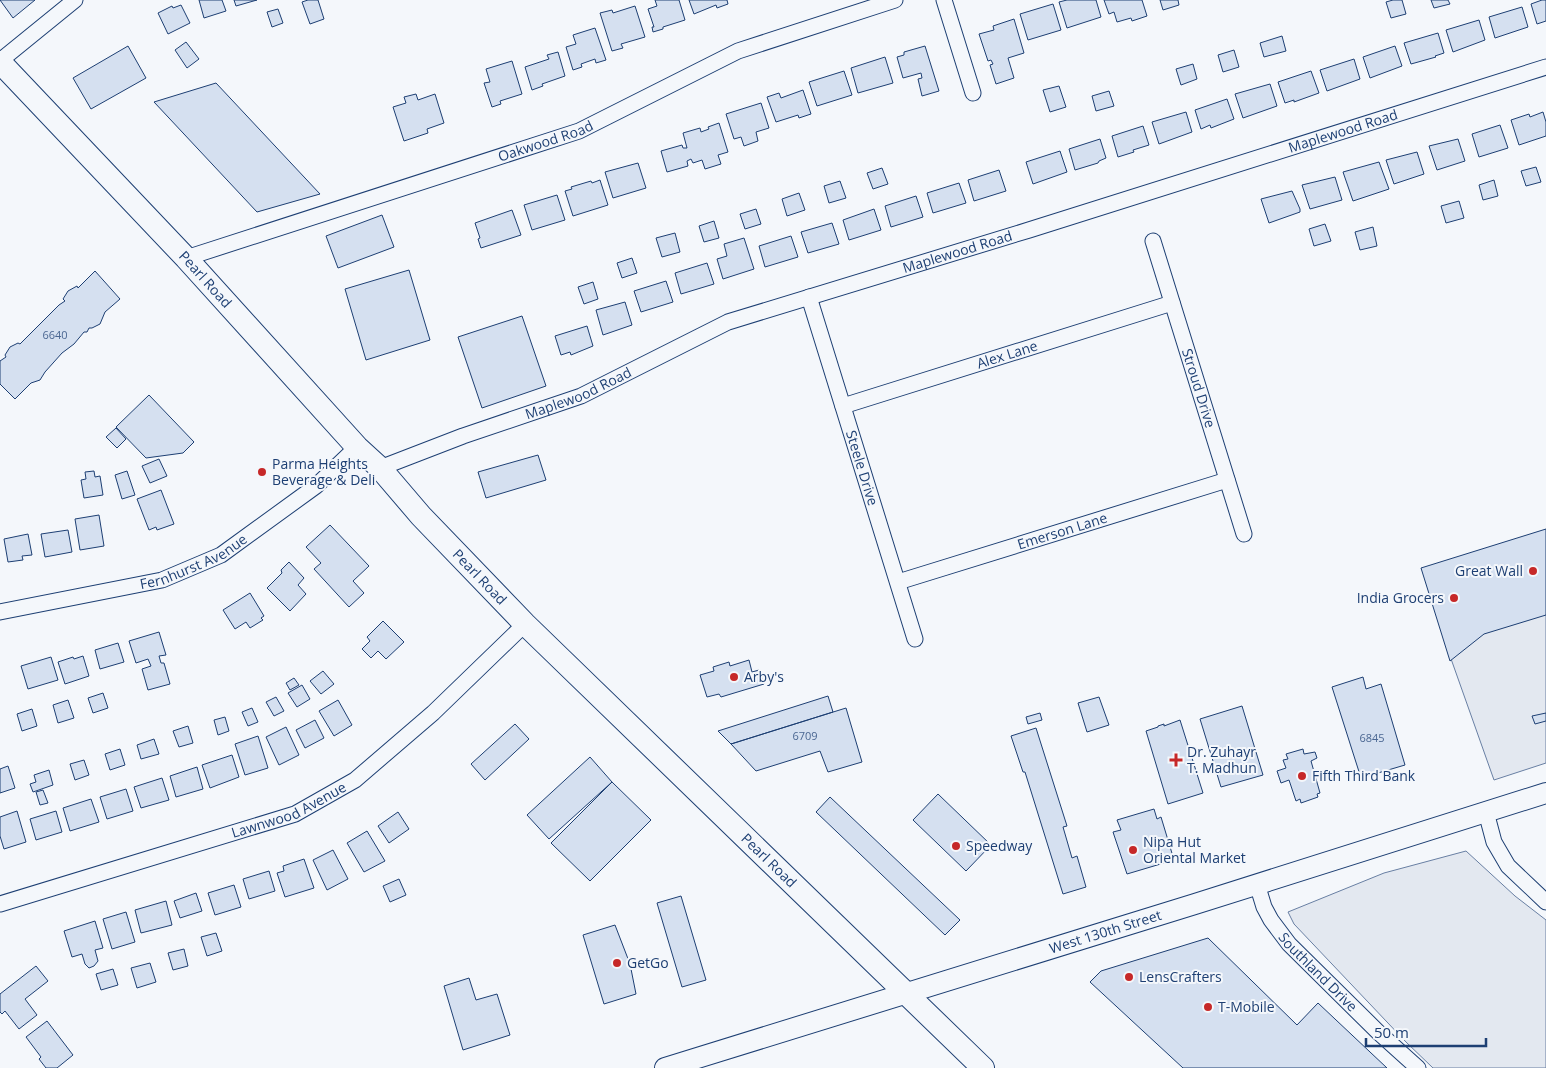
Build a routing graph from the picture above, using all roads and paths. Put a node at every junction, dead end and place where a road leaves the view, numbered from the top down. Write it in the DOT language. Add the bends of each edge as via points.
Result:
graph roads {
  1 [pos="74,0"];
  2 [pos="895,0"];
  3 [pos="944,0"];
  4 [pos="0,62"];
  5 [pos="1546,67"];
  6 [pos="973,93"];
  7 [pos="1153,241"];
  8 [pos="186,258"];
  9 [pos="808,297"];
  10 [pos="1172,303"];
  11 [pos="843,406"];
  12 [pos="357,447"];
  13 [pos="380,468"];
  14 [pos="1227,480"];
  15 [pos="1244,534"];
  16 [pos="898,582"];
  17 [pos="0,612"];
  18 [pos="524,624"];
  19 [pos="915,639"];
  20 [pos="1546,793"];
  21 [pos="1486,812"];
  22 [pos="1257,884"];
  23 [pos="1546,902"];
  24 [pos="0,904"];
  25 [pos="905,994"];
  26 [pos="665,1068"];
  27 [pos="983,1068"];
  28 [pos="1418,1068"];
  1 -- 4 [label="street"];
  2 -- 8 [label="street, Oakwood Road" via="738,51 579,131"];
  3 -- 6 [label="street"];
  4 -- 8 [label="main road, Pearl Road"];
  5 -- 9 [label="street, Maplewood Road"];
  7 -- 10 [label="street, Stroud Drive"];
  8 -- 12 [label="main road, Pearl Road"];
  9 -- 11 [label="street, Steele Drive"];
  9 -- 13 [label="street, Maplewood Road" via="728,322 581,396"];
  10 -- 11 [label="street, Alex Lane"];
  10 -- 14 [label="street, Stroud Drive"];
  11 -- 16 [label="street, Steele Drive"];
  12 -- 13 [label="main road, Pearl Road"];
  12 -- 17 [label="street, Fernhurst Avenue" via="316,486 221,555 162,580"];
  13 -- 18 [label="main road, Pearl Road"];
  14 -- 15 [label="street, Stroud Drive"];
  14 -- 16 [label="street, Emerson Lane"];
  16 -- 19 [label="street, Steele Drive"];
  18 -- 24 [label="street, Lawnwood Avenue" via="433,713 356,780 295,814"];
  18 -- 25 [label="main road, Pearl Road"];
  20 -- 21 [label="main road, West 130th Street"];
  21 -- 22 [label="main road, West 130th Street"];
  21 -- 23 [label="street" via="1494,842 1508,866"];
  22 -- 25 [label="main road, West 130th Street"];
  22 -- 28 [label="street, Southland Drive" via="1264,907 1289,944"];
  25 -- 26 [label="main road, West 130th Street"];
  25 -- 27 [label="main road, Pearl Road"];
}
